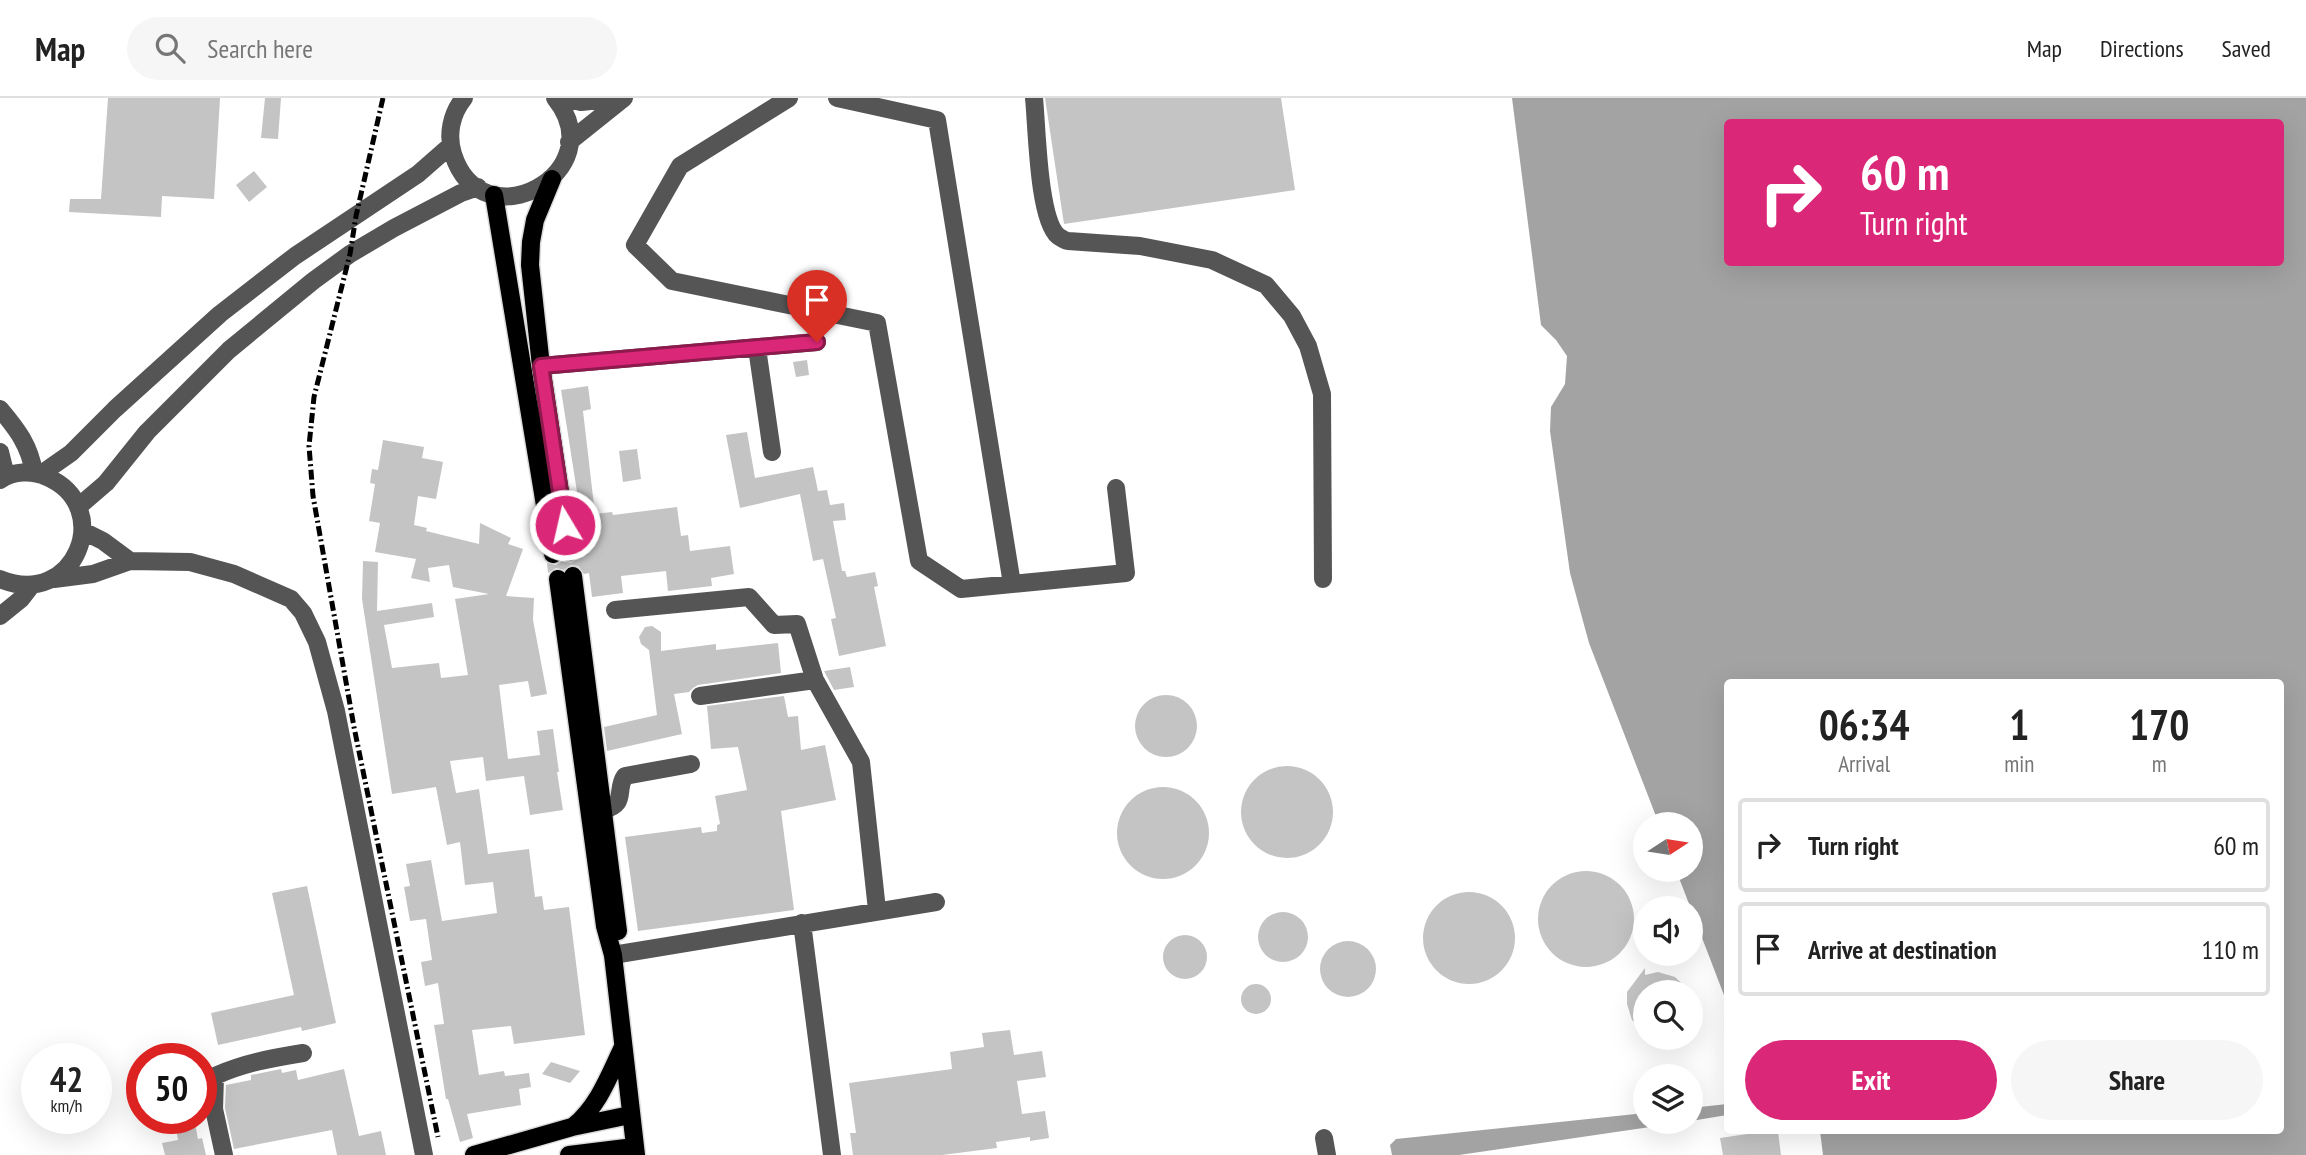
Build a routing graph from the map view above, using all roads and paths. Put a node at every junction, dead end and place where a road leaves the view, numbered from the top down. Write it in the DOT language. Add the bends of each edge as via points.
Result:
graph roads {
  1 [pos="443,98"];
  2 [pos="464,98"];
  3 [pos="555,98"];
  4 [pos="566,98"];
  5 [pos="622,98"];
  6 [pos="789,98"];
  7 [pos="837,98"];
  8 [pos="1034,98"];
  9 [pos="454,115"];
  10 [pos="569,142"];
  11 [pos="450,146"];
  12 [pos="552,179"];
  13 [pos="486,191"];
  14 [pos="817,342"];
  15 [pos="757,348"];
  16 [pos="541,366"];
  17 [pos="0,409"];
  18 [pos="0,452"];
  19 [pos="772,453"];
  20 [pos="37,474"];
  21 [pos="3,478"];
  22 [pos="1116,488"];
  23 [pos="78,507"];
  24 [pos="83,530"];
  25 [pos="130,561"];
  26 [pos="565,577"];
  27 [pos="0,579"];
  28 [pos="54,579"];
  29 [pos="1323,579"];
  30 [pos="1012,584"];
  31 [pos="30,586"];
  32 [pos="615,610"];
  33 [pos="0,616"];
  34 [pos="815,680"];
  35 [pos="700,696"];
  36 [pos="585,724"];
  37 [pos="691,764"];
  38 [pos="603,810"];
  39 [pos="936,902"];
  40 [pos="877,910"];
  41 [pos="802,923"];
  42 [pos="613,953"];
  43 [pos="623,1046"];
  44 [pos="303,1053"];
  45 [pos="631,1115"];
  46 [pos="572,1128"];
  47 [pos="635,1151"];
  48 [pos="581,1154"];
  49 [pos="224,1155"];
  50 [pos="424,1155"];
  51 [pos="474,1155"];
  52 [pos="832,1155"];
  1 -- 9 [label="street"];
  2 -- 9 [label="street"];
  3 -- 10 [label="street" via="566,116"];
  4 -- 5 [label="street" via="582,102"];
  5 -- 10 [label="street"];
  6 -- 30 [label="street" via="680,166 635,244 672,282 877,323 919,561 961,589"];
  7 -- 30 [label="street" via="937,120"];
  8 -- 29 [label="street" via="1043,200 1058,237 1212,260 1266,285 1292,316 1308,346 1322,394"];
  9 -- 11 [label="street"];
  10 -- 12 [label="street" via="564,162"];
  11 -- 13 [label="street" via="465,176"];
  11 -- 20 [label="street" via="418,174 295,256 220,314 71,453"];
  12 -- 13 [label="street" via="526,194"];
  12 -- 16 [label="main road" via="531,243 531,287"];
  13 -- 16 [label="main road" via="561,553"];
  13 -- 23 [label="street" via="461,193 350,254 313,281 229,350 147,432 106,483"];
  14 -- 15 [label="street"];
  15 -- 16 [label="street"];
  15 -- 19 [label="street"];
  17 -- 20 [label="street" via="32,455"];
  18 -- 21 [label="street"];
  20 -- 21 [label="street"];
  20 -- 23 [label="street" via="56,481"];
  22 -- 30 [label="street" via="1126,573"];
  23 -- 24 [label="street"];
  24 -- 25 [label="street"];
  24 -- 28 [label="street" via="79,550"];
  25 -- 28 [label="street" via="93,574"];
  25 -- 50 [label="street" via="190,562 234,574 291,599 303,613 317,642 341,737"];
  26 -- 36 [label="main road"];
  27 -- 31 [label="street"];
  28 -- 31 [label="street"];
  31 -- 33 [label="street"];
  32 -- 34 [label="street" via="749,597 774,625 797,624"];
  34 -- 35 [label="street"];
  34 -- 40 [label="street" via="861,762"];
  36 -- 38 [label="main road"];
  36 -- 42 [label="main road" via="605,926"];
  37 -- 38 [label="street" via="625,776 618,801"];
  38 -- 42 [label="main road" via="618,930"];
  39 -- 40 [label="street"];
  40 -- 41 [label="street"];
  41 -- 42 [label="street"];
  41 -- 52 [label="street"];
  42 -- 43 [label="main road"];
  43 -- 45 [label="main road"];
  43 -- 46 [label="main road" via="598,1099"];
  44 -- 49 [label="street" via="238,1065 215,1076 214,1109"];
  45 -- 46 [label="main road"];
  45 -- 47 [label="main road"];
  46 -- 51 [label="main road"];
  47 -- 48 [label="main road"];
}
